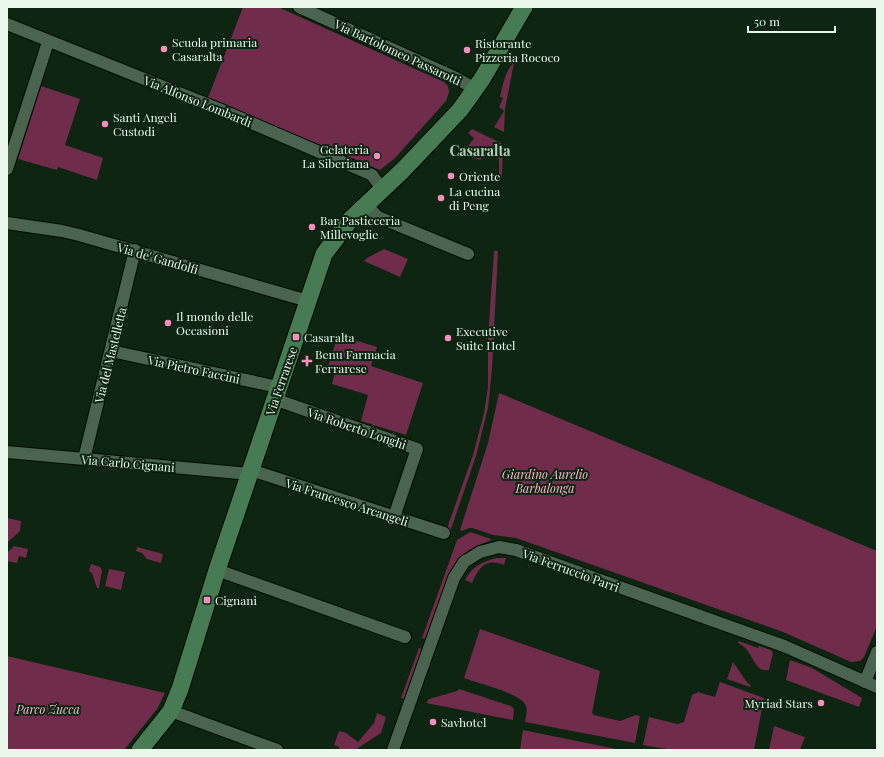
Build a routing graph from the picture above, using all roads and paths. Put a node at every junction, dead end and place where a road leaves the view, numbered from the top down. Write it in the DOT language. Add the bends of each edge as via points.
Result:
graph roads {
  1 [pos="299,7"];
  2 [pos="524,7"];
  3 [pos="7,24"];
  4 [pos="48,42"];
  5 [pos="475,89"];
  6 [pos="7,169"];
  7 [pos="382,189"];
  8 [pos="366,205"];
  9 [pos="7,223"];
  10 [pos="135,250"];
  11 [pos="468,254"];
  12 [pos="308,301"];
  13 [pos="110,351"];
  14 [pos="276,393"];
  15 [pos="7,452"];
  16 [pos="84,459"];
  17 [pos="250,472"];
  18 [pos="394,517"];
  19 [pos="444,533"];
  20 [pos="217,570"];
  21 [pos="405,637"];
  22 [pos="877,652"];
  23 [pos="865,682"];
  24 [pos="877,687"];
  25 [pos="170,711"];
  26 [pos="140,750"];
  27 [pos="277,750"];
  28 [pos="393,750"];
  1 -- 5 [label="street, Via Bartolomeo Passarotti"];
  2 -- 5 [label="main road, Via Ferrarese"];
  3 -- 4 [label="street, Via Alfonso Lombardi"];
  4 -- 6 [label="street"];
  4 -- 7 [label="street, Via Alfonso Lombardi" via="219,109 368,173"];
  5 -- 7 [label="main road, Via Ferrarese" via="460,110"];
  7 -- 8 [label="main road, Via Ferrarese"];
  8 -- 11 [label="street" via="378,217"];
  8 -- 12 [label="main road, Via Ferrarese" via="350,220 324,254"];
  9 -- 10 [label="street, Via de' Gandolfi" via="62,231"];
  10 -- 12 [label="street, Via de' Gandolfi"];
  10 -- 13 [label="street, Via del Mastelletta"];
  12 -- 14 [label="main road, Via Ferrarese"];
  13 -- 14 [label="street, Via Pietro Faccini"];
  13 -- 16 [label="street, Via del Mastelletta"];
  14 -- 17 [label="main road, Via Ferrarese"];
  14 -- 18 [label="street, Via Roberto Longhi" via="417,449"];
  15 -- 16 [label="street, Via Carlo Cignani"];
  16 -- 17 [label="street, Via Carlo Cignani"];
  17 -- 18 [label="street, Via Francesco Arcangeli"];
  17 -- 20 [label="main road, Via Ferrarese"];
  18 -- 19 [label="street, Via Francesco Arcangeli"];
  20 -- 21 [label="street"];
  20 -- 25 [label="main road, Via Ferrarese" via="180,689"];
  22 -- 23 [label="street"];
  23 -- 24 [label="street, Via Ferruccio Parri"];
  23 -- 28 [label="street, Via Ferruccio Parri" via="784,646 516,550 499,547 480,552 464,562 454,578"];
  25 -- 26 [label="main road, Via Ferrarese"];
  25 -- 27 [label="street"];
}
